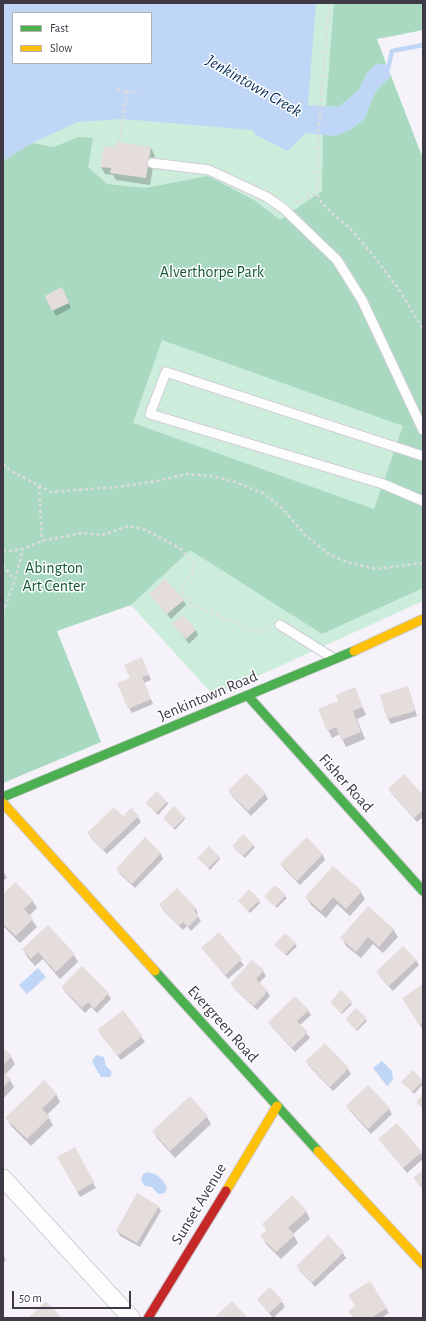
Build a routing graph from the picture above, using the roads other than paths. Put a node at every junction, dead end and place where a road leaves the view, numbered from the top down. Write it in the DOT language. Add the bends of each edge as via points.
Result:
graph roads {
  1 [pos="152,162"];
  2 [pos="423,430"];
  3 [pos="423,456"];
  4 [pos="423,501"];
  5 [pos="423,620"];
  6 [pos="280,625"];
  7 [pos="336,659"];
  8 [pos="248,696"];
  9 [pos="3,797"];
  10 [pos="3,802"];
  11 [pos="423,891"];
  12 [pos="277,1106"];
  13 [pos="3,1178"];
  14 [pos="423,1264"];
  15 [pos="131,1318"];
  16 [pos="148,1318"];
  1 -- 2 [label="lane" via="209,170 267,197 284,209 337,260 362,300"];
  3 -- 4 [label="lane" via="166,372 150,414 383,484"];
  5 -- 7 [label="street, Jenkintown Road"];
  6 -- 7 [label="lane"];
  7 -- 8 [label="street, Jenkintown Road"];
  8 -- 9 [label="street, Jenkintown Road"];
  8 -- 11 [label="street, Fisher Road"];
  10 -- 12 [label="street, Evergreen Road"];
  12 -- 14 [label="street, Evergreen Road"];
  12 -- 16 [label="street, Sunset Avenue"];
  13 -- 15 [label="street"];
}
